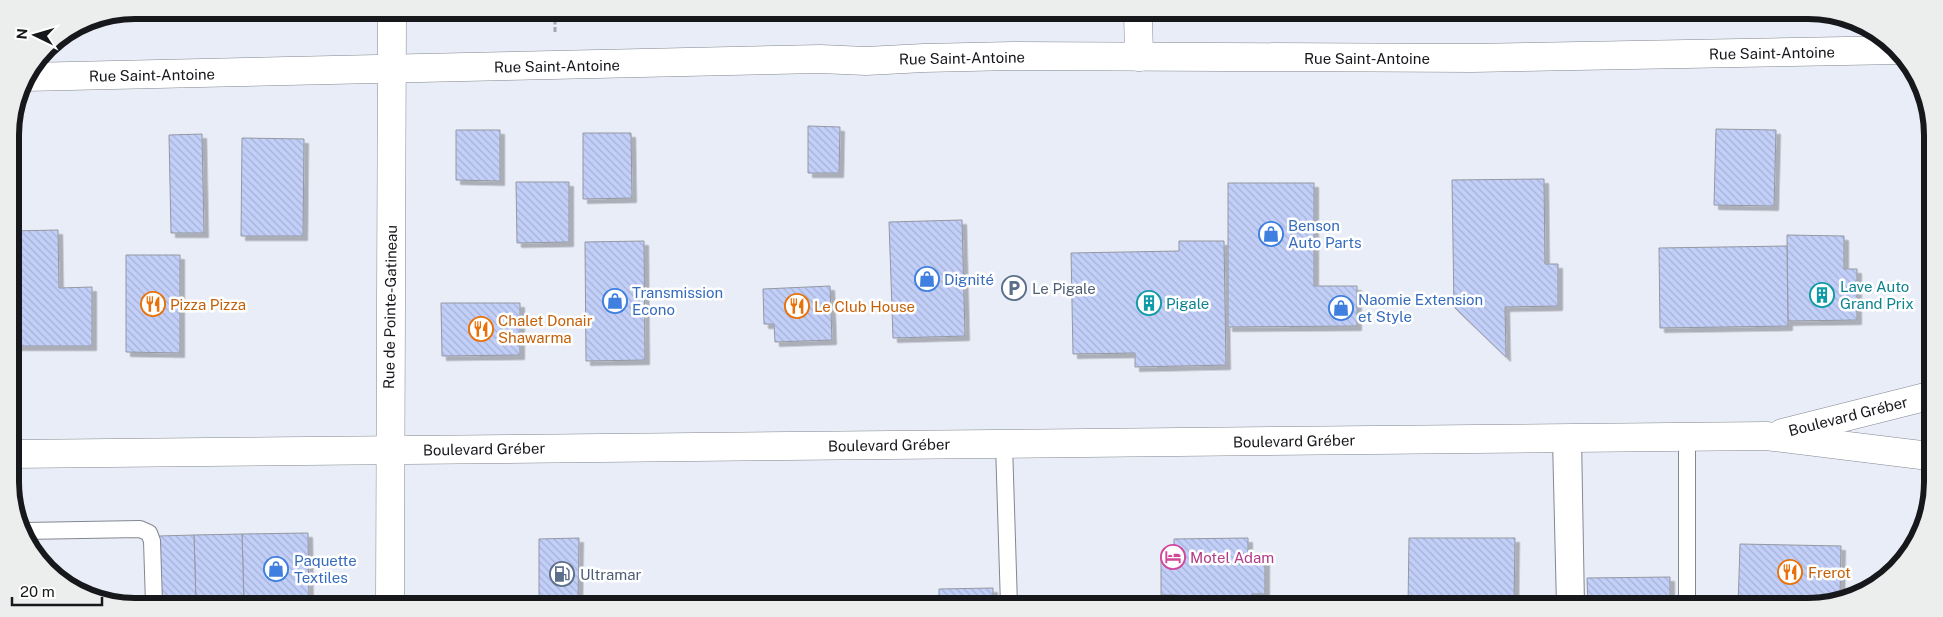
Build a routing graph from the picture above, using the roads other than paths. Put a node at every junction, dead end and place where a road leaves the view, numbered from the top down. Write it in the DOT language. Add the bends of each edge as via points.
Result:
graph roads {
  1 [pos="392,19"];
  2 [pos="1138,19"];
  3 [pos="1887,50"];
  4 [pos="1139,57"];
  5 [pos="392,70"];
  6 [pos="34,77"];
  7 [pos="1924,397"];
  8 [pos="1766,436"];
  9 [pos="1687,437"];
  10 [pos="1567,438"];
  11 [pos="1004,444"];
  12 [pos="390,450"];
  13 [pos="19,454"];
  14 [pos="1924,455"];
  15 [pos="30,531"];
  16 [pos="154,598"];
  17 [pos="390,598"];
  18 [pos="1009,598"];
  19 [pos="1565,598"];
  20 [pos="1576,598"];
  21 [pos="1687,598"];
  1 -- 5 [label="street, Rue de Pointe-Gatineau"];
  2 -- 4 [label="street"];
  3 -- 4 [label="street, Rue Saint-Antoine" via="1472,58"];
  4 -- 5 [label="street, Rue Saint-Antoine" via="820,59"];
  5 -- 6 [label="street, Rue Saint-Antoine"];
  5 -- 12 [label="street, Rue de Pointe-Gatineau"];
  7 -- 8 [label="street, Boulevard Gréber"];
  8 -- 9 [label="street, Boulevard Gréber"];
  8 -- 14 [label="street, Boulevard Gréber"];
  9 -- 10 [label="street, Boulevard Gréber"];
  9 -- 21 [label="lane"];
  10 -- 11 [label="street, Boulevard Gréber"];
  10 -- 19 [label="lane"];
  10 -- 20 [label="lane"];
  11 -- 12 [label="street, Boulevard Gréber"];
  11 -- 18 [label="lane"];
  12 -- 13 [label="street, Boulevard Gréber"];
  12 -- 17 [label="street, Rue de Pointe-Gatineau"];
  15 -- 16 [label="lane" via="140,529 152,541"];
}
